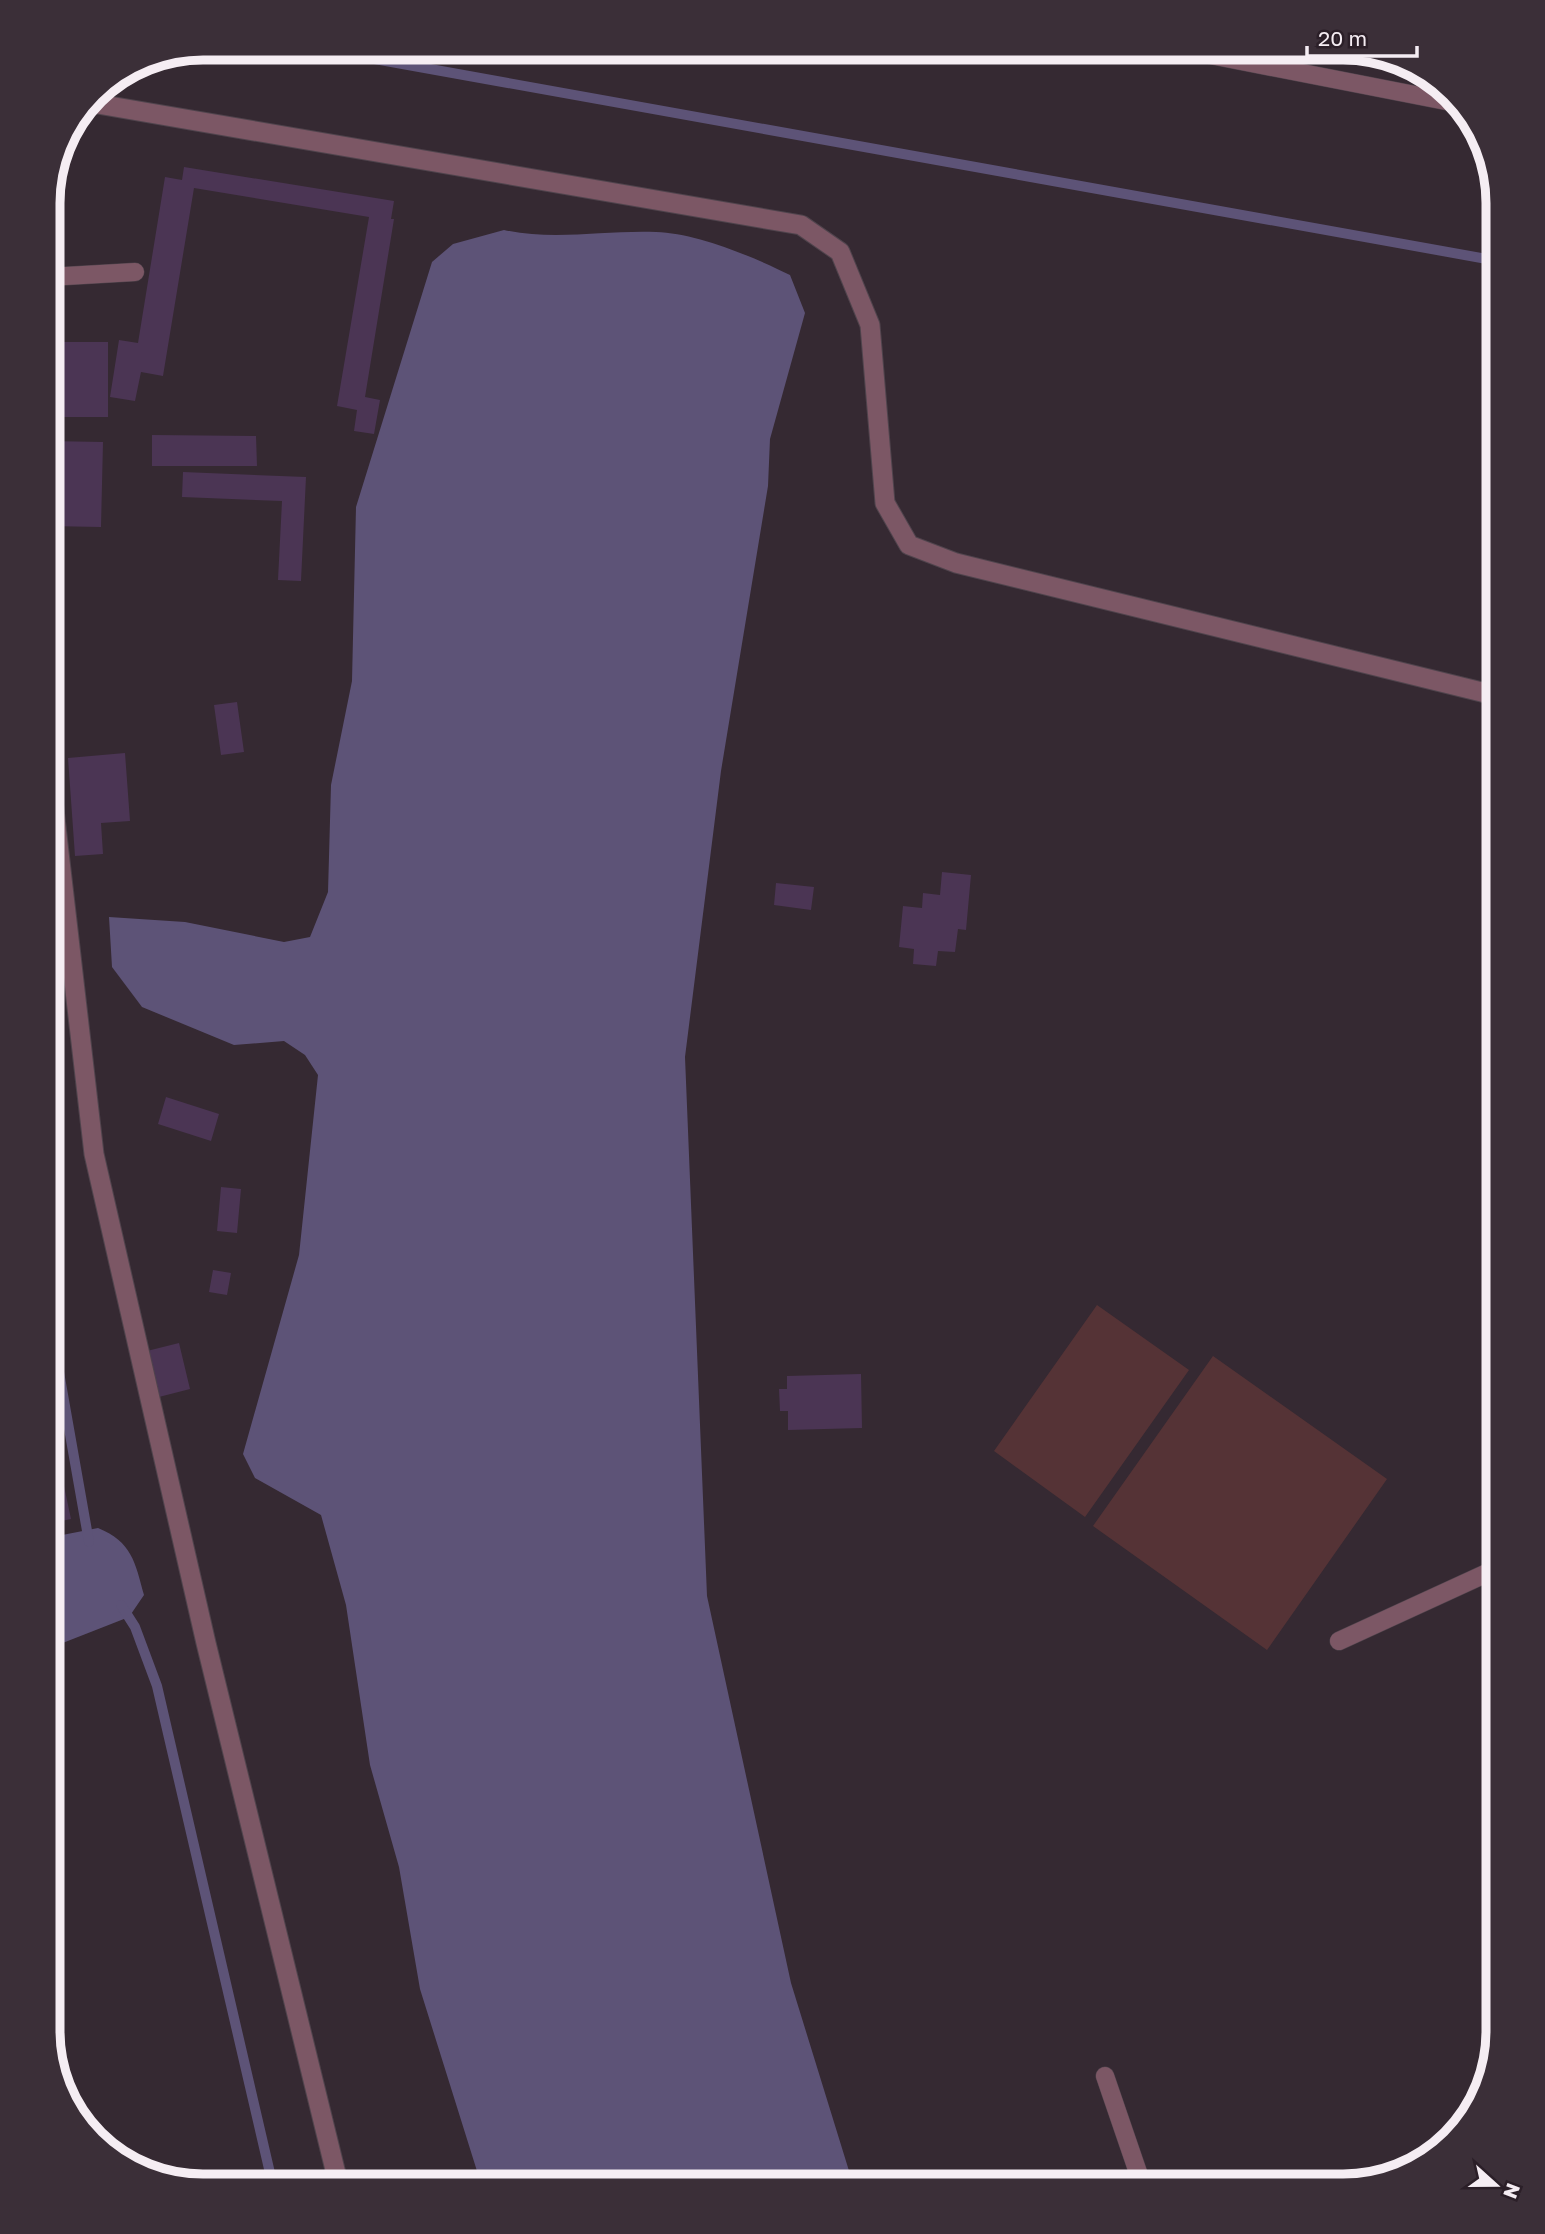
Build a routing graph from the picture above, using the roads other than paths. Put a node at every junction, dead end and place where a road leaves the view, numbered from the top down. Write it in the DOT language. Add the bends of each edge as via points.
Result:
graph roads {
  1 [pos="1236,60"];
  2 [pos="1443,101"];
  3 [pos="98,104"];
  4 [pos="135,272"];
  5 [pos="60,277"];
  6 [pos="1486,688"];
  7 [pos="60,861"];
  8 [pos="1486,1574"];
  9 [pos="1339,1641"];
  10 [pos="1105,2077"];
  11 [pos="336,2174"];
  12 [pos="1139,2174"];
  1 -- 2 [label="lane"];
  3 -- 6 [label="street" via="800,225 840,252 870,325 885,503 909,545 956,563"];
  4 -- 5 [label="lane"];
  7 -- 11 [label="street" via="94,1154 206,1643"];
  8 -- 9 [label="lane"];
  10 -- 12 [label="lane"];
}
